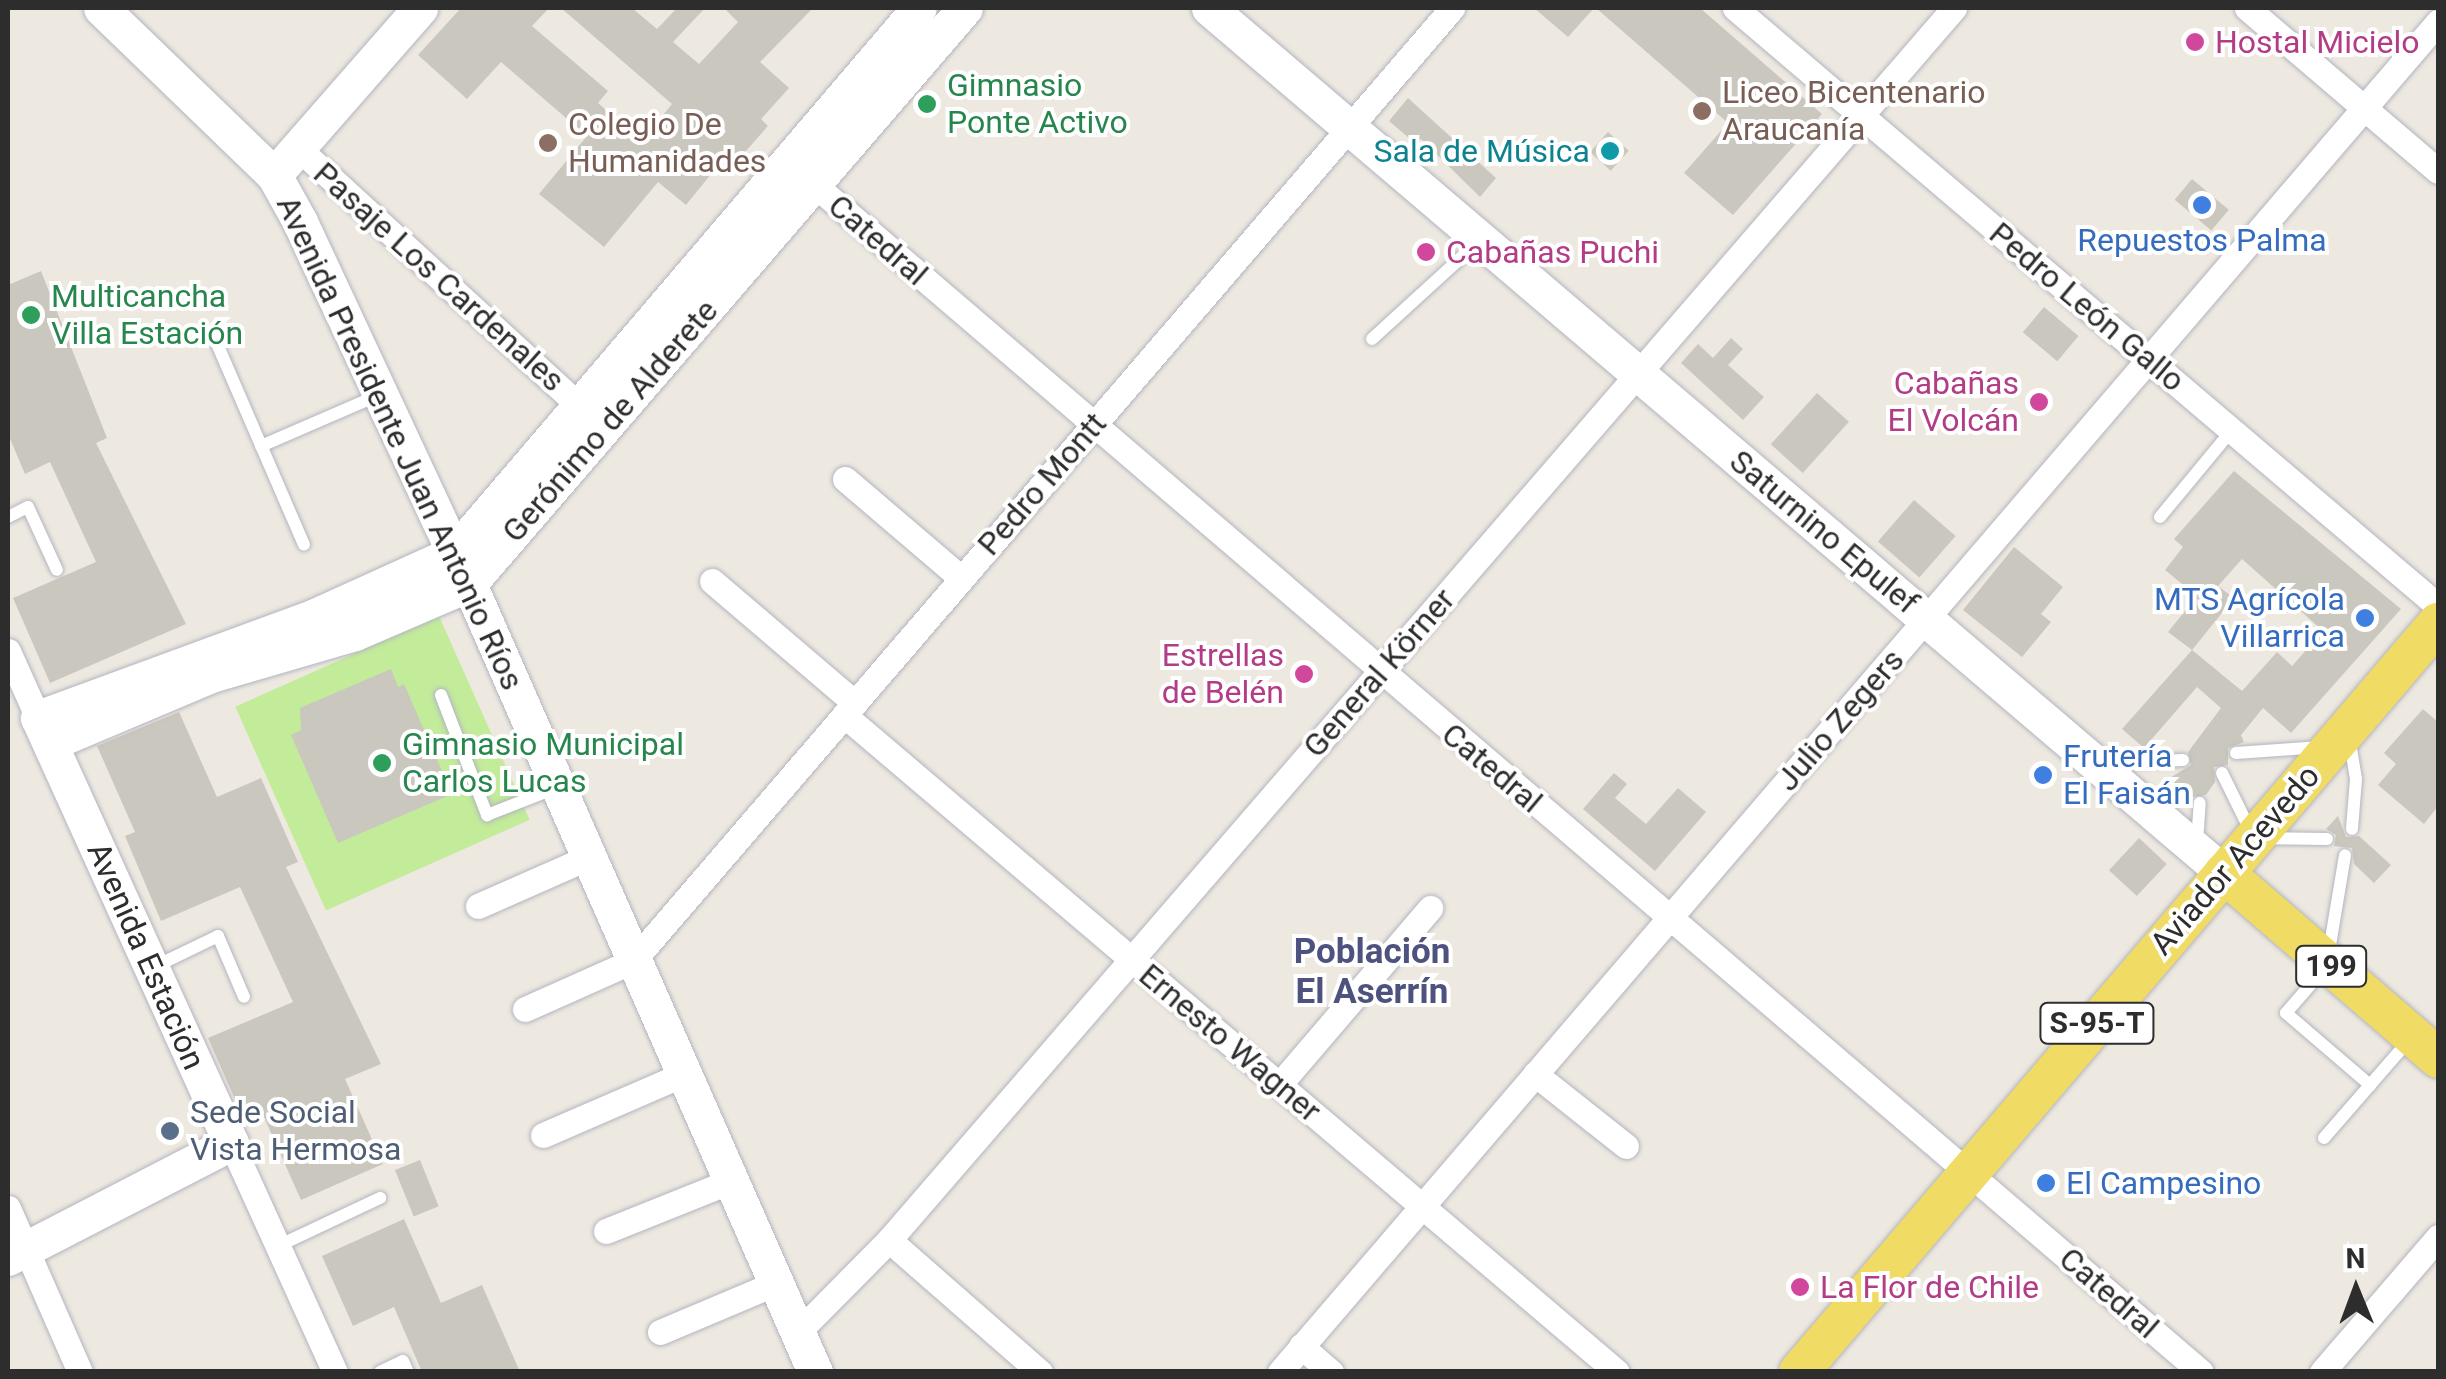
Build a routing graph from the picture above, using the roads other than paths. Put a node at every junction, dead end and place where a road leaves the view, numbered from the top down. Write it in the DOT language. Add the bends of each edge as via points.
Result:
graph roads {
  1 [pos="101,8"];
  2 [pos="420,8"];
  3 [pos="919,8"];
  4 [pos="965,8"];
  5 [pos="1208,8"];
  6 [pos="1452,8"];
  7 [pos="1735,8"];
  8 [pos="1954,8"];
  9 [pos="2247,8"];
  10 [pos="2438,22"];
  11 [pos="2365,108"];
  12 [pos="1862,115"];
  13 [pos="1349,127"];
  14 [pos="298,148"];
  15 [pos="786,161"];
  16 [pos="2438,171"];
  17 [pos="274,175"];
  18 [pos="814,184"];
  19 [pos="1481,240"];
  20 [pos="215,339"];
  21 [pos="1372,339"];
  22 [pos="2148,360"];
  23 [pos="1639,374"];
  24 [pos="381,394"];
  25 [pos="580,406"];
  26 [pos="1091,428"];
  27 [pos="2232,430"];
  28 [pos="261,446"];
  29 [pos="845,478"];
  30 [pos="8,516"];
  31 [pos="2160,517"];
  32 [pos="304,545"];
  33 [pos="461,568"];
  34 [pos="58,570"];
  35 [pos="962,578"];
  36 [pos="712,580"];
  37 [pos="2438,606"];
  38 [pos="1926,619"];
  39 [pos="2438,622"];
  40 [pos="8,650"];
  41 [pos="1378,673"];
  42 [pos="441,695"];
  43 [pos="849,709"];
  44 [pos="44,730"];
  45 [pos="2340,738"];
  46 [pos="2236,753"];
  47 [pos="2091,760"];
  48 [pos="2182,760"];
  49 [pos="2222,773"];
  50 [pos="558,787"];
  51 [pos="2200,802"];
  52 [pos="2352,829"];
  53 [pos="2254,838"];
  54 [pos="2327,839"];
  55 [pos="2344,856"];
  56 [pos="589,857"];
  57 [pos="2210,861"];
  58 [pos="478,906"];
  59 [pos="1430,908"];
  60 [pos="1670,918"];
  61 [pos="1132,960"];
  62 [pos="632,962"];
  63 [pos="2329,964"];
  64 [pos="152,968"];
  65 [pos="244,997"];
  66 [pos="525,1009"];
  67 [pos="2426,1047"];
  68 [pos="684,1074"];
  69 [pos="1536,1074"];
  70 [pos="1279,1085"];
  71 [pos="2370,1085"];
  72 [pos="544,1135"];
  73 [pos="2324,1138"];
  74 [pos="231,1143"];
  75 [pos="1626,1146"];
  76 [pos="1969,1172"];
  77 [pos="731,1182"];
  78 [pos="380,1198"];
  79 [pos="1422,1206"];
  80 [pos="8,1208"];
  81 [pos="606,1231"];
  82 [pos="2438,1238"];
  83 [pos="889,1240"];
  84 [pos="278,1246"];
  85 [pos="16,1253"];
  86 [pos="776,1283"];
  87 [pos="660,1332"];
  88 [pos="798,1332"];
  89 [pos="1302,1346"];
  90 [pos="80,1372"];
  91 [pos="335,1372"];
  92 [pos="380,1372"];
  93 [pos="408,1372"];
  94 [pos="814,1372"];
  95 [pos="1040,1372"];
  96 [pos="1280,1372"];
  97 [pos="1331,1372"];
  98 [pos="1616,1372"];
  99 [pos="1800,1372"];
  100 [pos="2201,1372"];
  101 [pos="2322,1372"];
  1 -- 17 [label="main road, Avenida Presidente Juan Antonio Ríos"];
  2 -- 14 [label="main road"];
  3 -- 15 [label="main road, Gerónimo de Alderete"];
  4 -- 18 [label="main road, Gerónimo de Alderete"];
  5 -- 13 [label="main road, Saturnino Epulef"];
  6 -- 13 [label="street, Pedro Montt"];
  7 -- 12 [label="street, Pedro León Gallo"];
  8 -- 12 [label="street, General Körner"];
  9 -- 11 [label="street"];
  10 -- 11 [label="street, Julio Zegers"];
  11 -- 16 [label="street"];
  11 -- 22 [label="street, Julio Zegers"];
  12 -- 22 [label="street, Pedro León Gallo"];
  12 -- 23 [label="street, General Körner"];
  13 -- 19 [label="main road, Saturnino Epulef"];
  13 -- 26 [label="street, Pedro Montt"];
  14 -- 17 [label="main road"];
  14 -- 25 [label="street, Pasaje Los Cardenales"];
  15 -- 18 [label="street, Catedral"];
  15 -- 25 [label="main road, Gerónimo de Alderete"];
  17 -- 24 [label="main road, Avenida Presidente Juan Antonio Ríos"];
  18 -- 26 [label="street, Catedral"];
  18 -- 33 [label="main road, Gerónimo de Alderete"];
  19 -- 21 [label="lane"];
  19 -- 23 [label="main road, Saturnino Epulef"];
  20 -- 28 [label="lane"];
  22 -- 27 [label="street, Pedro León Gallo"];
  22 -- 38 [label="street, Julio Zegers"];
  23 -- 38 [label="main road, Saturnino Epulef"];
  23 -- 41 [label="street, General Körner"];
  24 -- 28 [label="lane"];
  24 -- 33 [label="main road, Avenida Presidente Juan Antonio Ríos"];
  25 -- 33 [label="main road, Gerónimo de Alderete"];
  26 -- 35 [label="street, Pedro Montt"];
  26 -- 41 [label="street, Catedral"];
  27 -- 31 [label="lane"];
  27 -- 37 [label="street, Pedro León Gallo"];
  28 -- 32 [label="lane"];
  29 -- 35 [label="street"];
  30 -- 34 [label="lane" via="28,507"];
  33 -- 44 [label="main road, Gerónimo de Alderete" via="315,616"];
  33 -- 50 [label="main road, Avenida Presidente Juan Antonio Ríos"];
  35 -- 43 [label="street, Pedro Montt"];
  36 -- 43 [label="street, Ernesto Wagner"];
  38 -- 47 [label="main road, Saturnino Epulef"];
  38 -- 60 [label="street, Julio Zegers"];
  39 -- 45 [label="main road, Aviador Acevedo"];
  40 -- 44 [label="street, Avenida Estación"];
  41 -- 60 [label="street, Catedral"];
  41 -- 61 [label="street, General Körner"];
  42 -- 50 [label="lane" via="488,814"];
  43 -- 61 [label="street, Ernesto Wagner"];
  43 -- 62 [label="street, Pedro Montt"];
  44 -- 64 [label="main road, Avenida Estación"];
  45 -- 46 [label="lane"];
  45 -- 52 [label="lane" via="2356,779"];
  45 -- 53 [label="main road, Aviador Acevedo"];
  47 -- 48 [label="lane"];
  47 -- 57 [label="main road, Saturnino Epulef"];
  49 -- 53 [label="lane"];
  50 -- 56 [label="main road, Avenida Presidente Juan Antonio Ríos"];
  51 -- 57 [label="lane"];
  53 -- 54 [label="lane"];
  53 -- 57 [label="main road, Aviador Acevedo"];
  55 -- 63 [label="lane" via="2330,915"];
  56 -- 58 [label="street"];
  56 -- 62 [label="main road, Avenida Presidente Juan Antonio Ríos"];
  57 -- 63 [label="main road, Saturnino Epulef / 199"];
  57 -- 76 [label="main road, Aviador Acevedo / S-95-T"];
  59 -- 70 [label="street"];
  60 -- 69 [label="street, Julio Zegers"];
  60 -- 76 [label="street, Catedral"];
  61 -- 70 [label="street, Ernesto Wagner"];
  61 -- 83 [label="street, General Körner"];
  62 -- 66 [label="street"];
  62 -- 68 [label="main road, Avenida Presidente Juan Antonio Ríos"];
  63 -- 67 [label="main road, Saturnino Epulef / 199"];
  63 -- 71 [label="lane" via="2286,1013"];
  64 -- 65 [label="lane" via="218,936"];
  64 -- 74 [label="main road, Avenida Estación"];
  67 -- 71 [label="lane"];
  68 -- 72 [label="street"];
  68 -- 77 [label="main road, Avenida Presidente Juan Antonio Ríos"];
  69 -- 75 [label="street"];
  69 -- 79 [label="street, Julio Zegers"];
  70 -- 79 [label="street, Ernesto Wagner"];
  71 -- 73 [label="lane"];
  74 -- 84 [label="street, Avenida Estación"];
  74 -- 85 [label="main road"];
  76 -- 99 [label="main road, Aviador Acevedo / S-95-T"];
  76 -- 100 [label="street, Catedral"];
  77 -- 81 [label="street"];
  77 -- 86 [label="main road, Avenida Presidente Juan Antonio Ríos"];
  78 -- 84 [label="lane"];
  79 -- 89 [label="street, Julio Zegers"];
  79 -- 98 [label="street, Ernesto Wagner"];
  80 -- 85 [label="street"];
  82 -- 101 [label="street"];
  83 -- 88 [label="street, General Körner"];
  83 -- 95 [label="street"];
  84 -- 91 [label="street, Avenida Estación"];
  85 -- 90 [label="street"];
  86 -- 87 [label="street"];
  86 -- 88 [label="main road, Avenida Presidente Juan Antonio Ríos"];
  88 -- 94 [label="main road, Avenida Presidente Juan Antonio Ríos"];
  89 -- 96 [label="street, Julio Zegers"];
  89 -- 97 [label="street"];
  92 -- 93 [label="lane" via="403,1362"];
}
